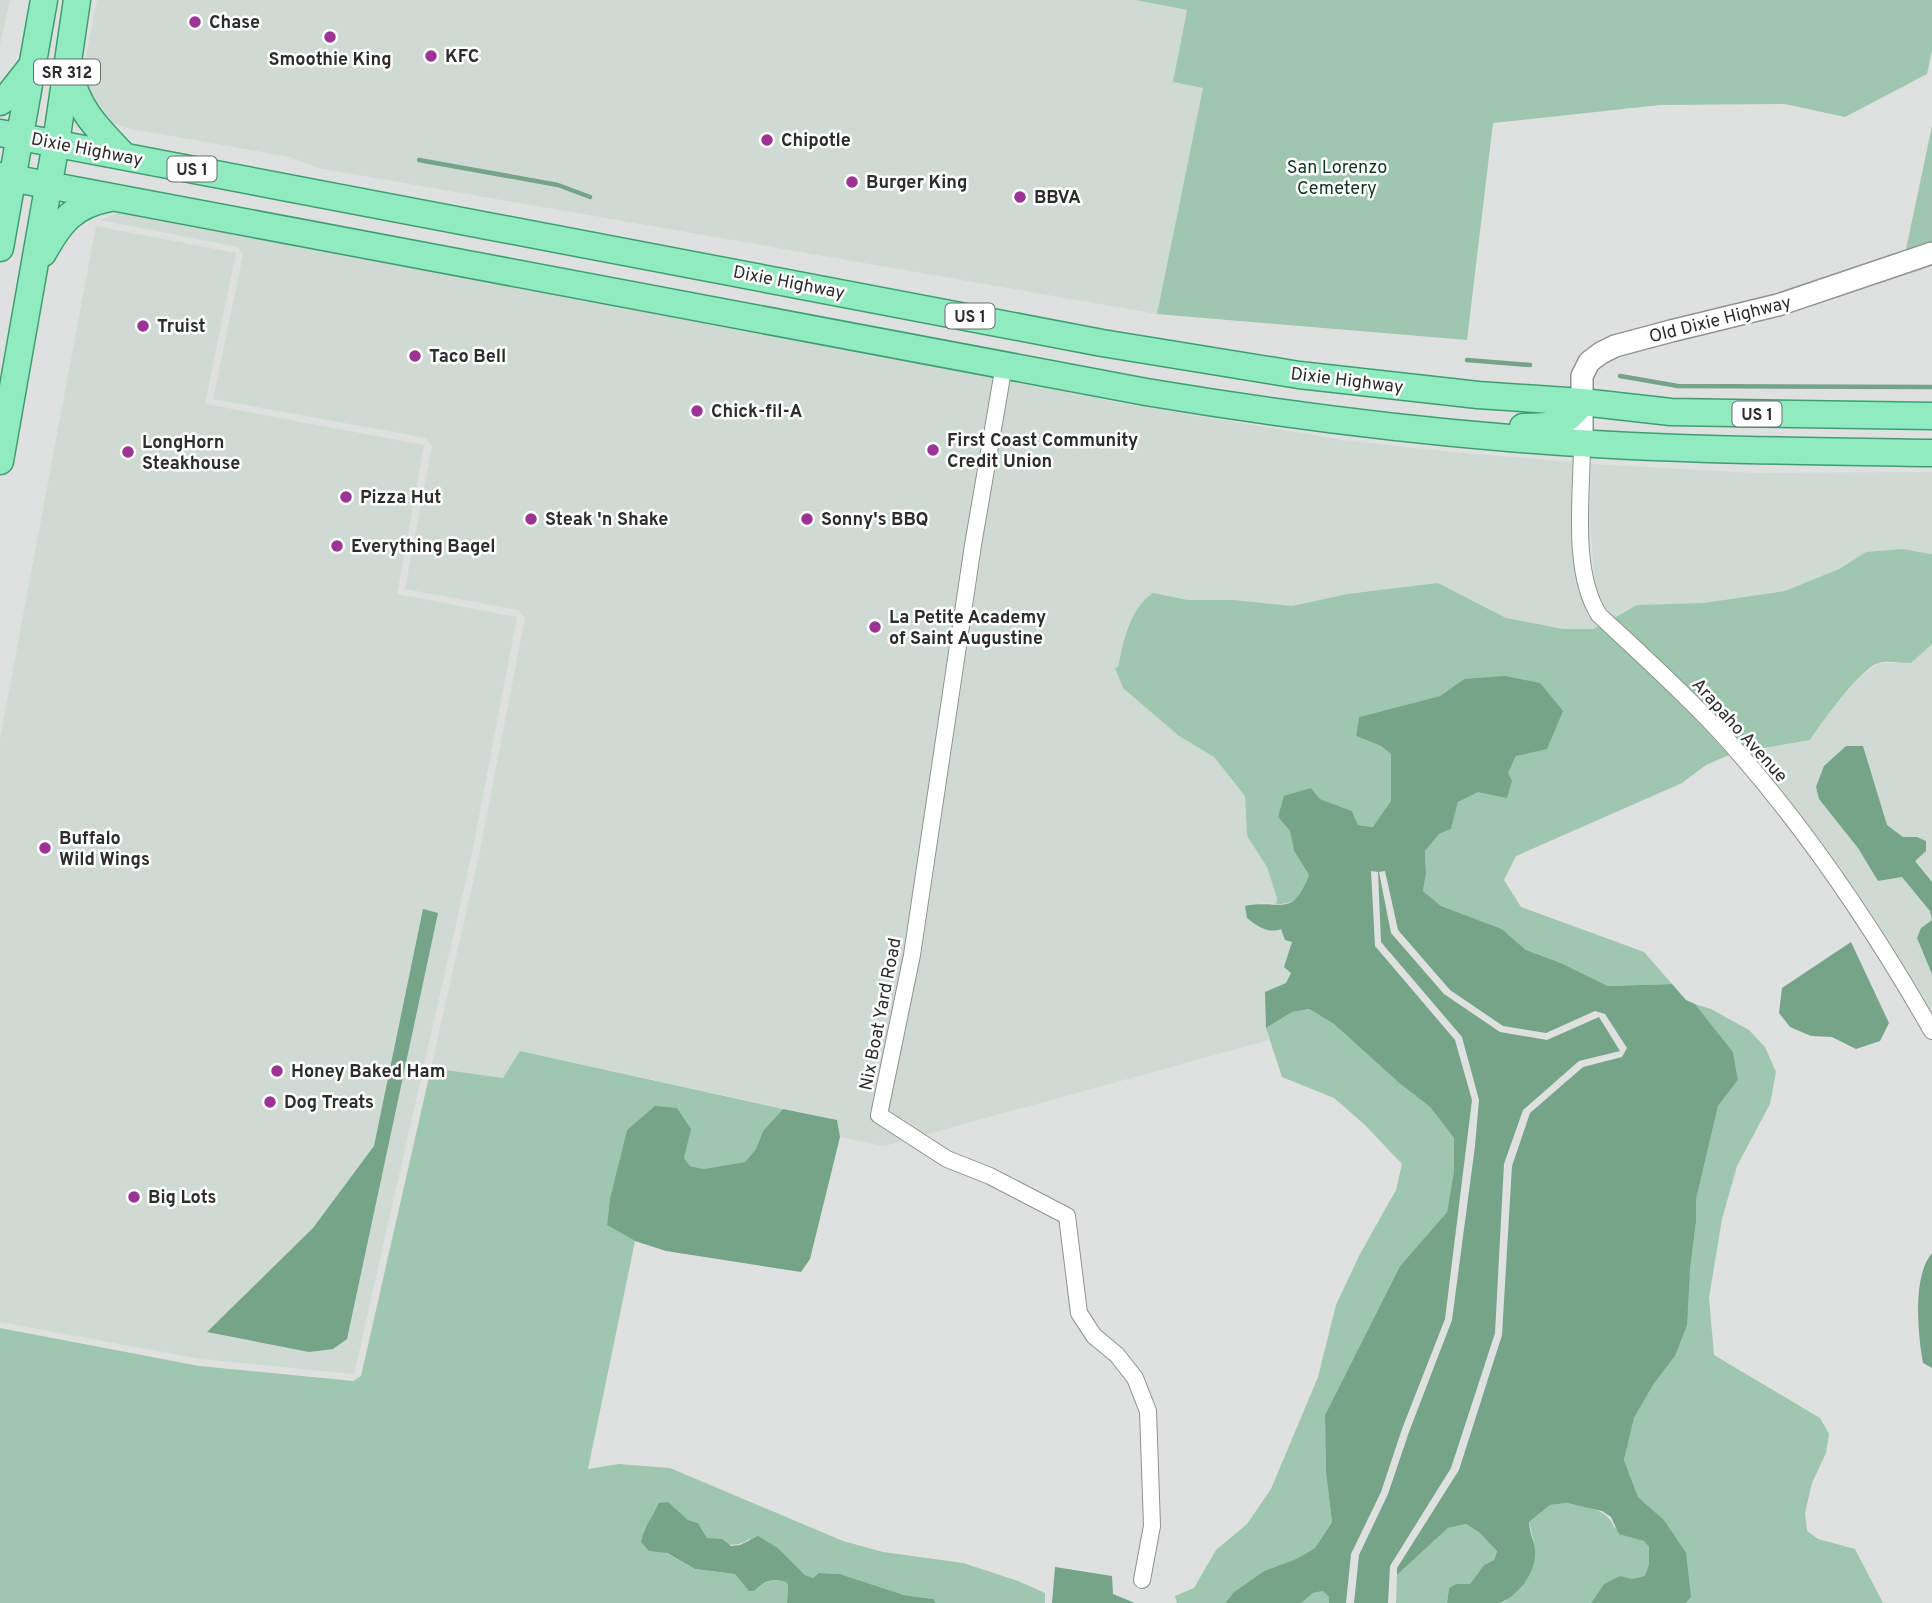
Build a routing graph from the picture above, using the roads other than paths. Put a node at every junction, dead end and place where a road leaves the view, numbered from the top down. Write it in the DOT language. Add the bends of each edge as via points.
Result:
graph roads {
  1 [pos="44,0"];
  2 [pos="78,0"];
  3 [pos="69,57"];
  4 [pos="33,65"];
  5 [pos="0,102"];
  6 [pos="10,135"];
  7 [pos="56,143"];
  8 [pos="124,156"];
  9 [pos="7,178"];
  10 [pos="48,185"];
  11 [pos="116,197"];
  12 [pos="0,244"];
  13 [pos="1932,253"];
  14 [pos="33,273"];
  15 [pos="702,308"];
  16 [pos="970,316"];
  17 [pos="1002,333"];
  18 [pos="1004,365"];
  19 [pos="1248,367"];
  20 [pos="1103,383"];
  21 [pos="1582,402"];
  22 [pos="1932,416"];
  23 [pos="1582,443"];
  24 [pos="1899,452"];
  25 [pos="1932,453"];
  26 [pos="0,461"];
  27 [pos="1932,462"];
  28 [pos="1932,1031"];
  29 [pos="1142,1580"];
  1 -- 4 [label="main road, SR 312"];
  2 -- 3 [label="main road, SR 312"];
  3 -- 7 [label="main road, SR 312"];
  3 -- 8 [label="main road" via="75,94 84,112"];
  4 -- 5 [label="main road"];
  4 -- 6 [label="main road, SR 312"];
  6 -- 7 [label="main road, Dixie Highway / US 1"];
  6 -- 9 [label="main road, SR 312"];
  7 -- 8 [label="main road, Dixie Highway / US 1"];
  7 -- 10 [label="main road, SR 312"];
  8 -- 16 [label="main road, Dixie Highway / US 1"];
  9 -- 10 [label="main road, US 1"];
  9 -- 12 [label="main road, SR 312"];
  10 -- 11 [label="main road, US 1"];
  10 -- 14 [label="main road, SR 312"];
  11 -- 14 [label="main road" via="97,200 63,220"];
  11 -- 15 [label="main road, US 1"];
  13 -- 21 [label="street, Old Dixie Highway" via="1778,305 1615,346 1589,362 1582,376"];
  14 -- 26 [label="main road, SR 312"];
  15 -- 17 [label="main road" via="727,301 980,347"];
  15 -- 18 [label="main road, US 1"];
  16 -- 17 [label="main road"];
  16 -- 19 [label="main road, Dixie Highway / US 1"];
  17 -- 18 [label="main road"];
  18 -- 19 [label="main road" via="1024,349 1046,346 1196,369"];
  18 -- 20 [label="main road, US 1"];
  18 -- 29 [label="street, Nix Boat Yard Road" via="912,955 879,1115 947,1159 1067,1216 1079,1313 1094,1336 1135,1378 1148,1411 1152,1526"];
  19 -- 21 [label="main road, Dixie Highway / US 1" via="1401,387"];
  20 -- 21 [label="main road" via="1136,379 1371,413 1519,426 1555,425 1572,416"];
  20 -- 23 [label="main road, US 1" via="1326,419"];
  21 -- 22 [label="main road, US 1" via="1671,412"];
  21 -- 23 [label="street, Old Dixie Highway"];
  23 -- 24 [label="main road, US 1"];
  23 -- 28 [label="street, Arapaho Avenue" via="1583,556 1591,602 1599,615 1699,710 1765,785 1843,888"];
  24 -- 25 [label="main road, US 1"];
  24 -- 27 [label="main road"];
}
